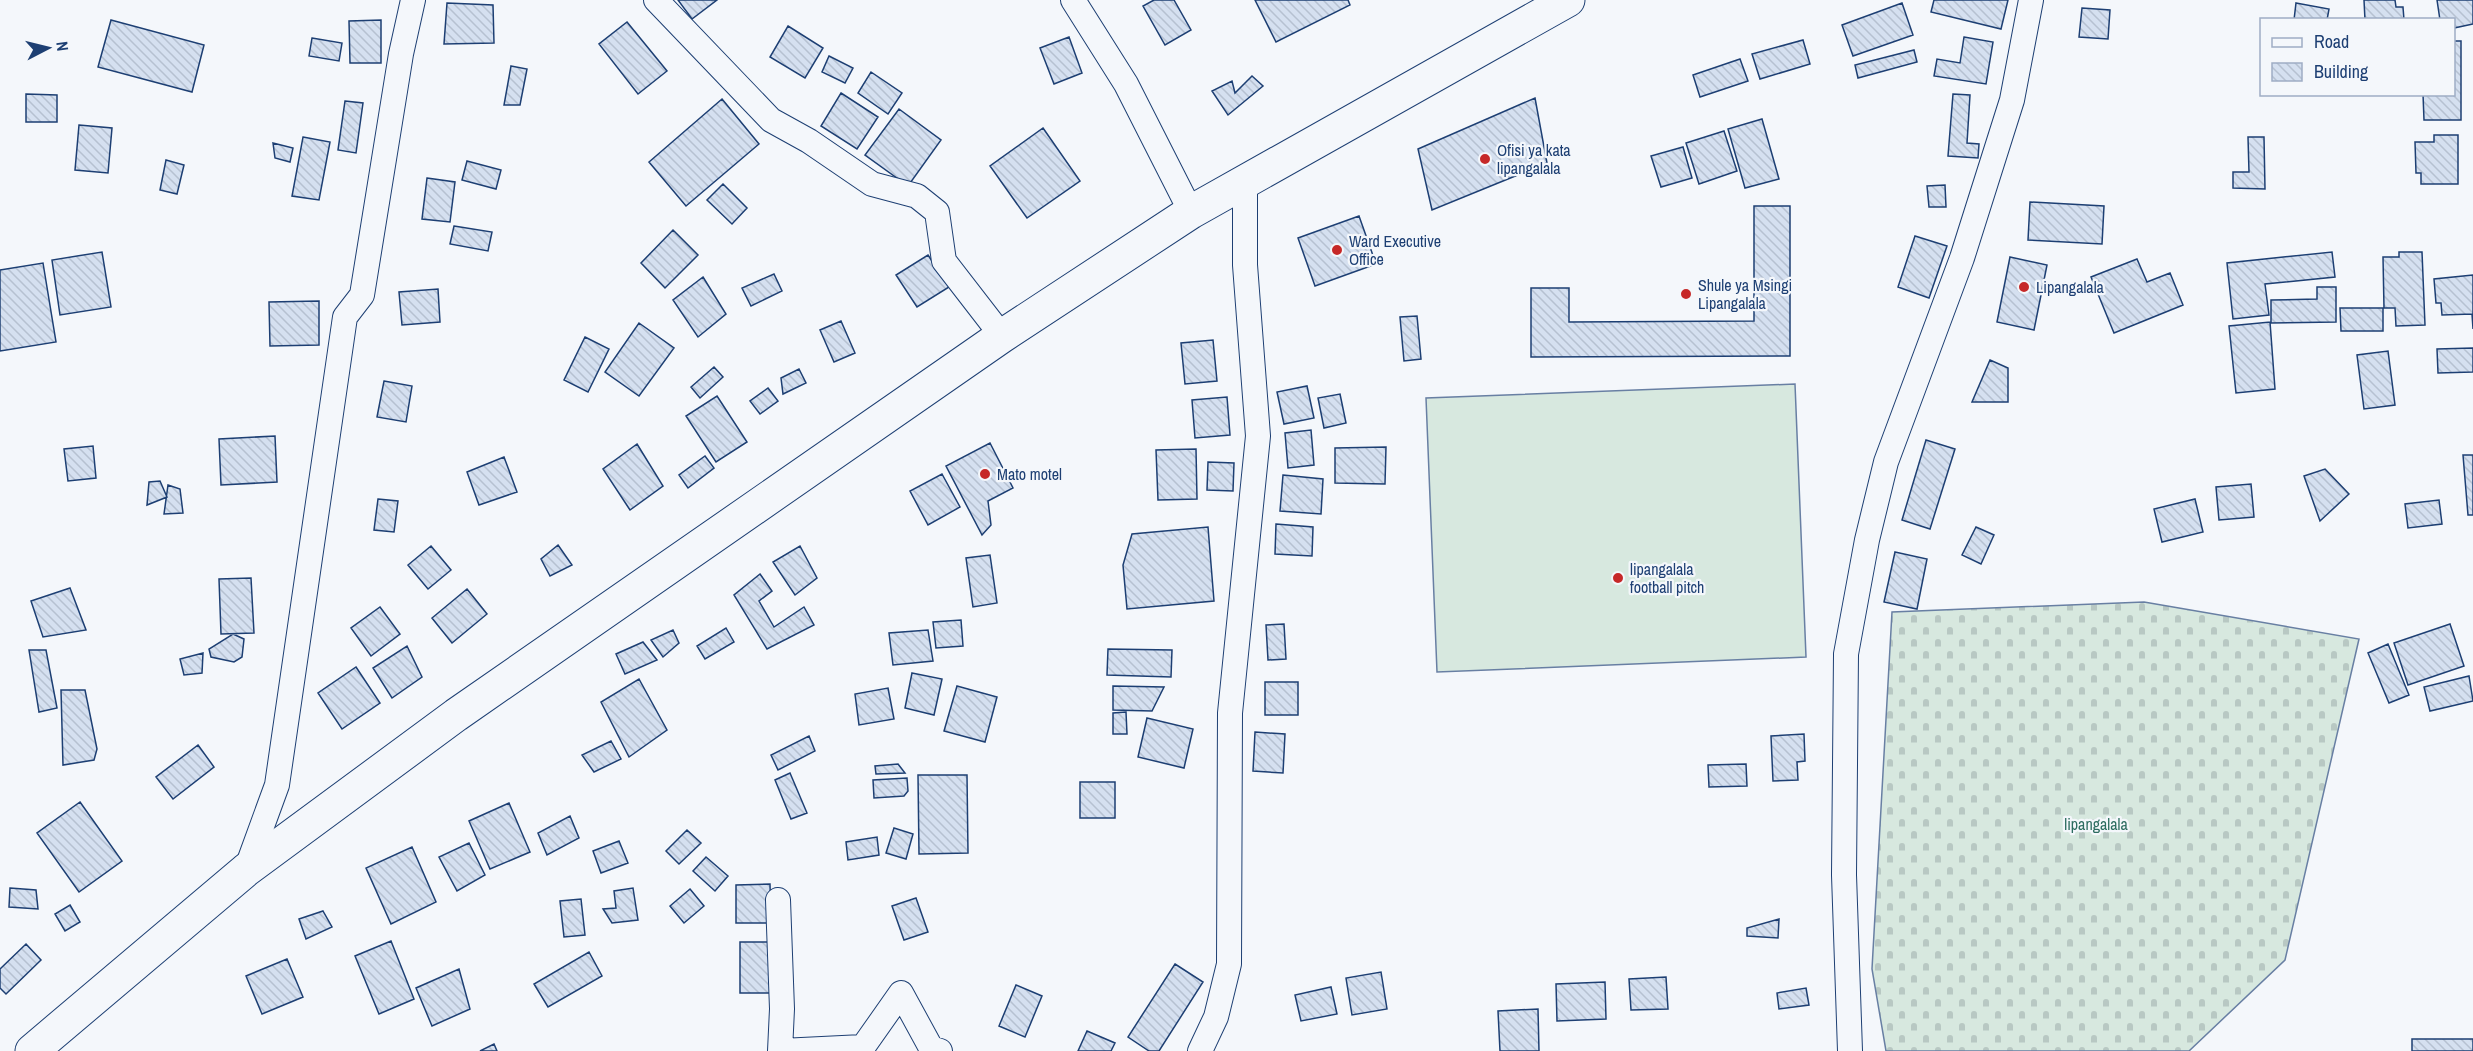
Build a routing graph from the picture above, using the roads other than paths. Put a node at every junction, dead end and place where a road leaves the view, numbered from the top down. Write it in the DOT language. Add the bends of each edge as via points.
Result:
graph roads {
  1 [pos="412,0"];
  2 [pos="656,0"];
  3 [pos="1073,0"];
  4 [pos="1568,0"];
  5 [pos="2031,0"];
  6 [pos="1245,184"];
  7 [pos="1191,212"];
  8 [pos="1002,336"];
  9 [pos="246,870"];
  10 [pos="778,900"];
  11 [pos="32,1051"];
  12 [pos="781,1051"];
  13 [pos="940,1051"];
  14 [pos="1200,1051"];
  15 [pos="1851,1051"];
  1 -- 9 [label="street" via="362,295 345,317 277,785"];
  2 -- 8 [label="street" via="771,120 872,184 917,196 937,212 944,261"];
  3 -- 7 [label="street" via="1126,84"];
  4 -- 6 [label="main road"];
  5 -- 15 [label="street" via="2012,100 1962,258 1886,462 1846,654 1844,875"];
  6 -- 7 [label="main road"];
  6 -- 14 [label="street" via="1245,265 1258,436 1230,713 1229,964 1216,1017"];
  7 -- 8 [label="main road"];
  8 -- 9 [label="main road" via="456,715"];
  9 -- 11 [label="main road"];
  10 -- 12 [label="street"];
  12 -- 13 [label="street" via="863,1047 901,993 931,1048"];
}
